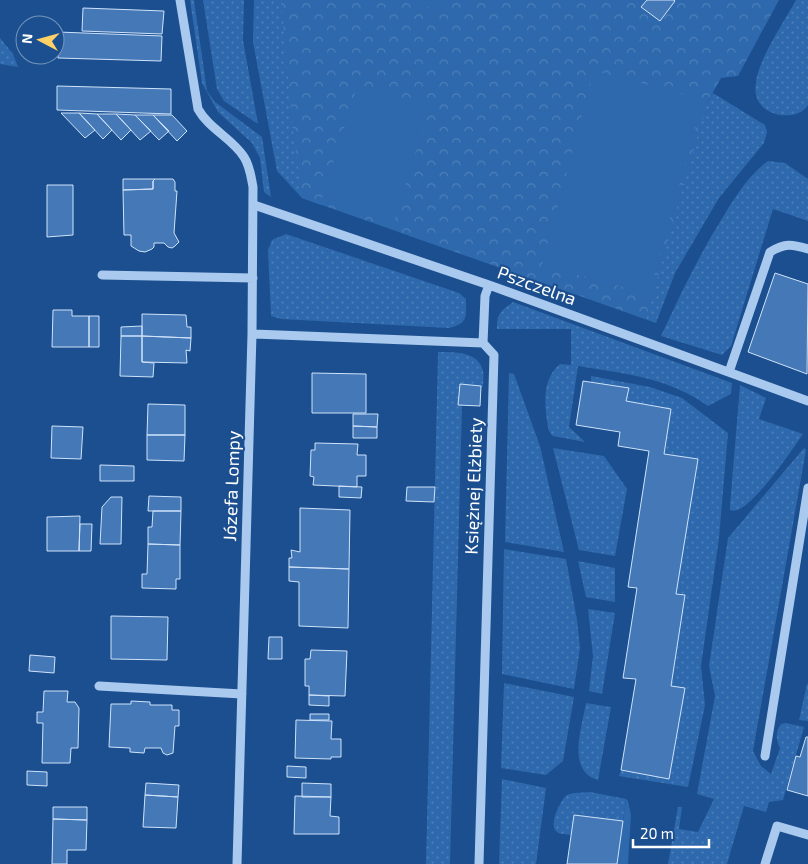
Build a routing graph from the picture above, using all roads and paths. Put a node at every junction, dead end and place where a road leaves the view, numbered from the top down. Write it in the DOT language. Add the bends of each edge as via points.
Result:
graph roads {
  1 [pos="180,0"];
  2 [pos="254,205"];
  3 [pos="808,249"];
  4 [pos="102,275"];
  5 [pos="253,278"];
  6 [pos="489,285"];
  7 [pos="252,334"];
  8 [pos="483,343"];
  9 [pos="729,372"];
  10 [pos="808,401"];
  11 [pos="808,488"];
  12 [pos="99,686"];
  13 [pos="242,694"];
  14 [pos="765,756"];
  15 [pos="808,835"];
  16 [pos="237,864"];
  17 [pos="480,864"];
  18 [pos="766,864"];
  1 -- 2 [label="street, Józefa Lompy" via="198,108 202,116 244,157 250,170"];
  2 -- 5 [label="street, Józefa Lompy"];
  2 -- 6 [label="street, Pszczelna"];
  3 -- 9 [label="street" via="792,244 770,252"];
  4 -- 5 [label="street"];
  5 -- 7 [label="street, Józefa Lompy"];
  6 -- 8 [label="street" via="485,296"];
  6 -- 9 [label="street, Pszczelna"];
  7 -- 8 [label="street"];
  7 -- 13 [label="street, Józefa Lompy"];
  8 -- 17 [label="street, Księżnej Elżbiety" via="494,355"];
  9 -- 10 [label="street, Pszczelna"];
  11 -- 14 [label="street"];
  12 -- 13 [label="street"];
  13 -- 16 [label="street, Józefa Lompy"];
  15 -- 18 [label="street" via="777,826"];
}
